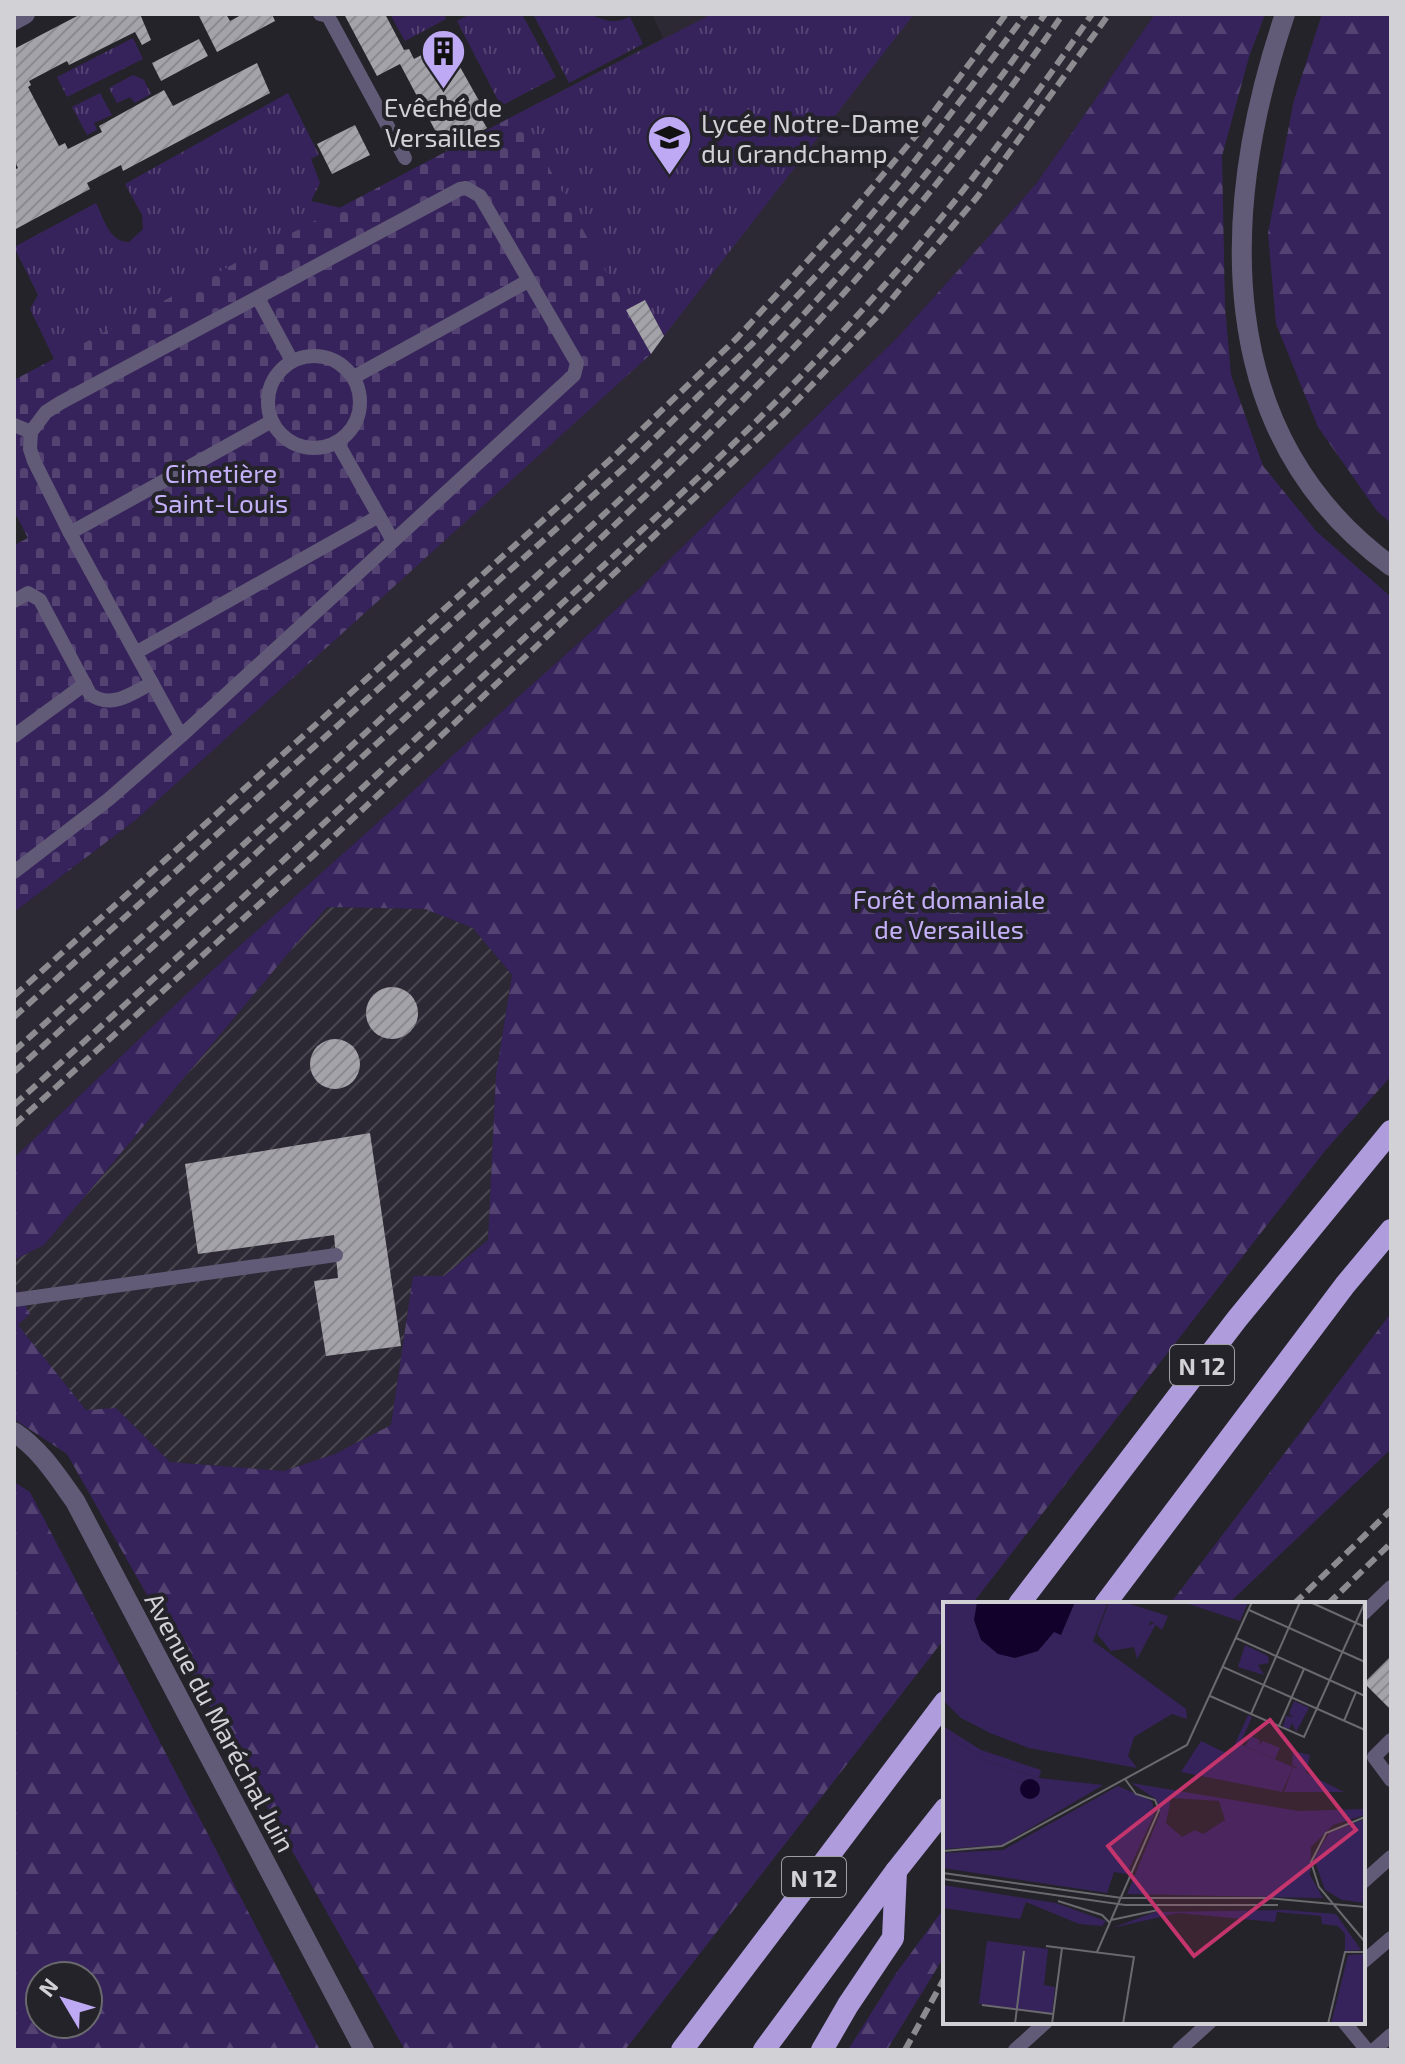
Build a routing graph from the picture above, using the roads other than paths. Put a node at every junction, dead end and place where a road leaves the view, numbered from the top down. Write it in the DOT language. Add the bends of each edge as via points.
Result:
graph roads {
  1 [pos="25,14"];
  2 [pos="320,14"];
  3 [pos="1285,14"];
  4 [pos="14,20"];
  5 [pos="405,158"];
  6 [pos="528,281"];
  7 [pos="258,298"];
  8 [pos="292,361"];
  9 [pos="354,377"];
  10 [pos="272,421"];
  11 [pos="14,425"];
  12 [pos="31,432"];
  13 [pos="337,442"];
  14 [pos="379,516"];
  15 [pos="70,533"];
  16 [pos="393,541"];
  17 [pos="1391,566"];
  18 [pos="14,601"];
  19 [pos="137,652"];
  20 [pos="152,683"];
  21 [pos="85,684"];
  22 [pos="14,736"];
  23 [pos="181,736"];
  24 [pos="14,872"];
  25 [pos="1391,1131"];
  26 [pos="1391,1230"];
  27 [pos="336,1255"];
  28 [pos="14,1300"];
  29 [pos="14,1432"];
  30 [pos="1391,1587"];
  31 [pos="1021,1602"];
  32 [pos="1107,1602"];
  33 [pos="1365,1612"];
  34 [pos="943,1705"];
  35 [pos="1391,1740"];
  36 [pos="1391,1780"];
  37 [pos="943,1812"];
  38 [pos="1391,1857"];
  39 [pos="896,1871"];
  40 [pos="1365,1880"];
  41 [pos="1391,1938"];
  42 [pos="1365,1960"];
  43 [pos="1044,2024"];
  44 [pos="1208,2024"];
  45 [pos="1346,2024"];
  46 [pos="1391,2035"];
  47 [pos="364,2050"];
  48 [pos="682,2050"];
  49 [pos="764,2050"];
  50 [pos="822,2050"];
  51 [pos="1015,2050"];
  52 [pos="1179,2050"];
  53 [pos="1367,2050"];
  54 [pos="1374,2050"];
  1 -- 4 [label="street"];
  2 -- 5 [label="lane" via="328,16"];
  3 -- 17 [label="street" via="1259,99 1246,179 1242,261 1251,351 1291,459 1328,510"];
  6 -- 7 [label="lane" via="480,196 466,188"];
  6 -- 9 [label="lane"];
  6 -- 16 [label="lane" via="577,371"];
  7 -- 8 [label="lane"];
  7 -- 12 [label="lane" via="60,403"];
  8 -- 9 [label="lane" via="319,355 333,359"];
  8 -- 10 [label="lane" via="270,388"];
  9 -- 13 [label="lane" via="360,405 357,420"];
  10 -- 13 [label="lane" via="281,434 307,448"];
  10 -- 15 [label="lane"];
  11 -- 12 [label="lane"];
  12 -- 15 [label="lane" via="34,461"];
  13 -- 14 [label="lane"];
  14 -- 16 [label="lane"];
  14 -- 19 [label="lane"];
  15 -- 19 [label="lane"];
  16 -- 23 [label="lane"];
  18 -- 21 [label="lane" via="28,593 40,600"];
  19 -- 20 [label="lane"];
  20 -- 21 [label="lane" via="106,701 90,694"];
  20 -- 23 [label="lane"];
  21 -- 22 [label="lane"];
  23 -- 24 [label="lane"];
  25 -- 31 [label="highway, N 12" via="1237,1319"];
  26 -- 32 [label="highway, N 12"];
  27 -- 28 [label="lane"];
  29 -- 47 [label="street, Avenue du Maréchal Juin" via="52,1468 75,1501"];
  30 -- 33 [label="lane"];
  34 -- 48 [label="highway, N 12"];
  35 -- 36 [label="lane" via="1374,1757"];
  37 -- 39 [label="highway, N 12"];
  38 -- 40 [label="lane"];
  39 -- 49 [label="highway, N 12"];
  39 -- 50 [label="highway" via="893,1938"];
  41 -- 42 [label="lane"];
  43 -- 51 [label="lane"];
  44 -- 52 [label="lane"];
  45 -- 53 [label="lane"];
  46 -- 54 [label="lane"];
}
